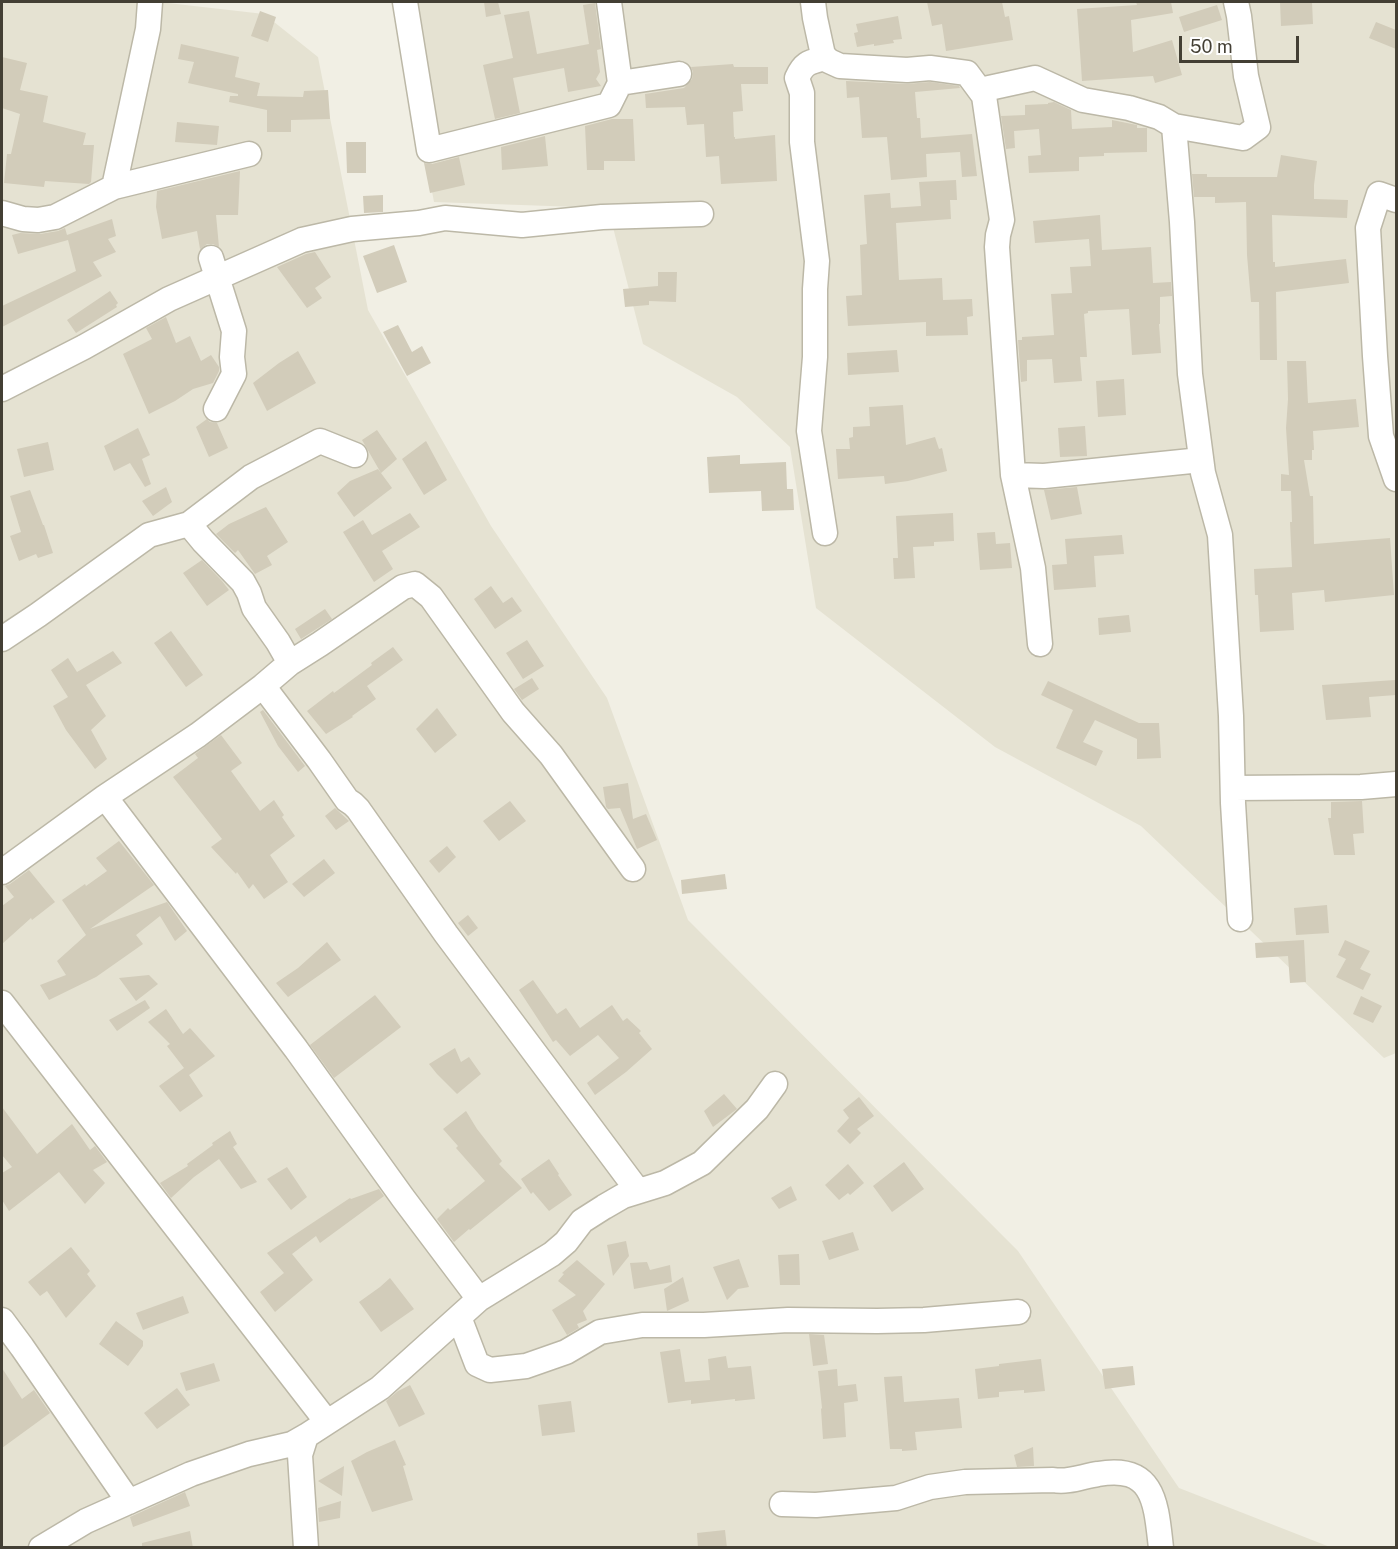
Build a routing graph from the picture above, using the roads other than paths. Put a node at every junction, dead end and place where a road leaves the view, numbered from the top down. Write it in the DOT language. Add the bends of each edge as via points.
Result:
graph roads {
  1 [pos="150,2"];
  2 [pos="405,2"];
  3 [pos="609,2"];
  4 [pos="813,2"];
  5 [pos="1236,2"];
  6 [pos="825,58"];
  7 [pos="679,74"];
  8 [pos="620,83"];
  9 [pos="980,90"];
  10 [pos="1174,126"];
  11 [pos="249,154"];
  12 [pos="114,188"];
  13 [pos="1396,200"];
  14 [pos="2,213"];
  15 [pos="701,214"];
  16 [pos="214,268"];
  17 [pos="2,389"];
  18 [pos="216,410"];
  19 [pos="355,455"];
  20 [pos="1201,460"];
  21 [pos="1395,470"];
  22 [pos="1013,475"];
  23 [pos="189,524"];
  24 [pos="825,533"];
  25 [pos="2,639"];
  26 [pos="1040,644"];
  27 [pos="290,663"];
  28 [pos="263,686"];
  29 [pos="1396,784"];
  30 [pos="1233,788"];
  31 [pos="105,797"];
  32 [pos="633,868"];
  33 [pos="2,872"];
  34 [pos="1240,919"];
  35 [pos="2,1003"];
  36 [pos="775,1084"];
  37 [pos="638,1191"];
  38 [pos="479,1299"];
  39 [pos="1018,1312"];
  40 [pos="459,1317"];
  41 [pos="2,1320"];
  42 [pos="327,1422"];
  43 [pos="298,1445"];
  44 [pos="129,1502"];
  45 [pos="782,1504"];
  46 [pos="41,1548"];
  47 [pos="306,1548"];
  48 [pos="1161,1548"];
  1 -- 12 [label="street" via="148,29"];
  2 -- 8 [label="street" via="429,150 609,105"];
  3 -- 8 [label="street"];
  4 -- 6 [label="street"];
  5 -- 10 [label="street" via="1258,127 1243,138"];
  6 -- 9 [label="street" via="840,66 968,73"];
  6 -- 24 [label="street" via="808,62 797,78 802,93 802,142 817,261 809,431"];
  7 -- 8 [label="street"];
  9 -- 10 [label="street" via="1035,78 1083,100 1129,108"];
  9 -- 22 [label="street" via="1002,220 997,246"];
  10 -- 20 [label="street" via="1190,374"];
  11 -- 12 [label="street"];
  12 -- 14 [label="street" via="55,217 23,219"];
  13 -- 21 [label="street" via="1379,194 1368,228 1381,436"];
  15 -- 16 [label="street" via="602,217 522,225 445,219 352,229 302,240"];
  16 -- 17 [label="street" via="169,299"];
  16 -- 18 [label="street" via="234,331 234,374"];
  19 -- 23 [label="street" via="320,441 251,477"];
  20 -- 22 [label="street" via="1044,476"];
  20 -- 30 [label="street" via="1220,535"];
  22 -- 26 [label="street" via="1033,568"];
  23 -- 25 [label="street" via="149,535"];
  23 -- 27 [label="street" via="243,582 254,608"];
  27 -- 28 [label="street"];
  27 -- 32 [label="street" via="402,586 415,584 430,597"];
  28 -- 31 [label="street"];
  28 -- 37 [label="street"];
  29 -- 30 [label="street"];
  30 -- 34 [label="street"];
  31 -- 33 [label="street"];
  31 -- 38 [label="street"];
  35 -- 42 [label="street"];
  36 -- 37 [label="street" via="757,1109 702,1163 665,1183"];
  37 -- 38 [label="street" via="604,1206 582,1221 552,1254"];
  38 -- 40 [label="street"];
  39 -- 40 [label="street" via="877,1322 788,1320 642,1325 600,1332 566,1352 526,1366 490,1370 477,1364"];
  40 -- 42 [label="street" via="380,1388"];
  41 -- 44 [label="street"];
  42 -- 43 [label="street"];
  43 -- 44 [label="street" via="249,1454"];
  43 -- 47 [label="street"];
  44 -- 46 [label="street" via="86,1521"];
  45 -- 48 [label="street" via="816,1505 896,1497 965,1482 1063,1482 1100,1473 1123,1473 1136,1476 1146,1485 1156,1506"];
}
